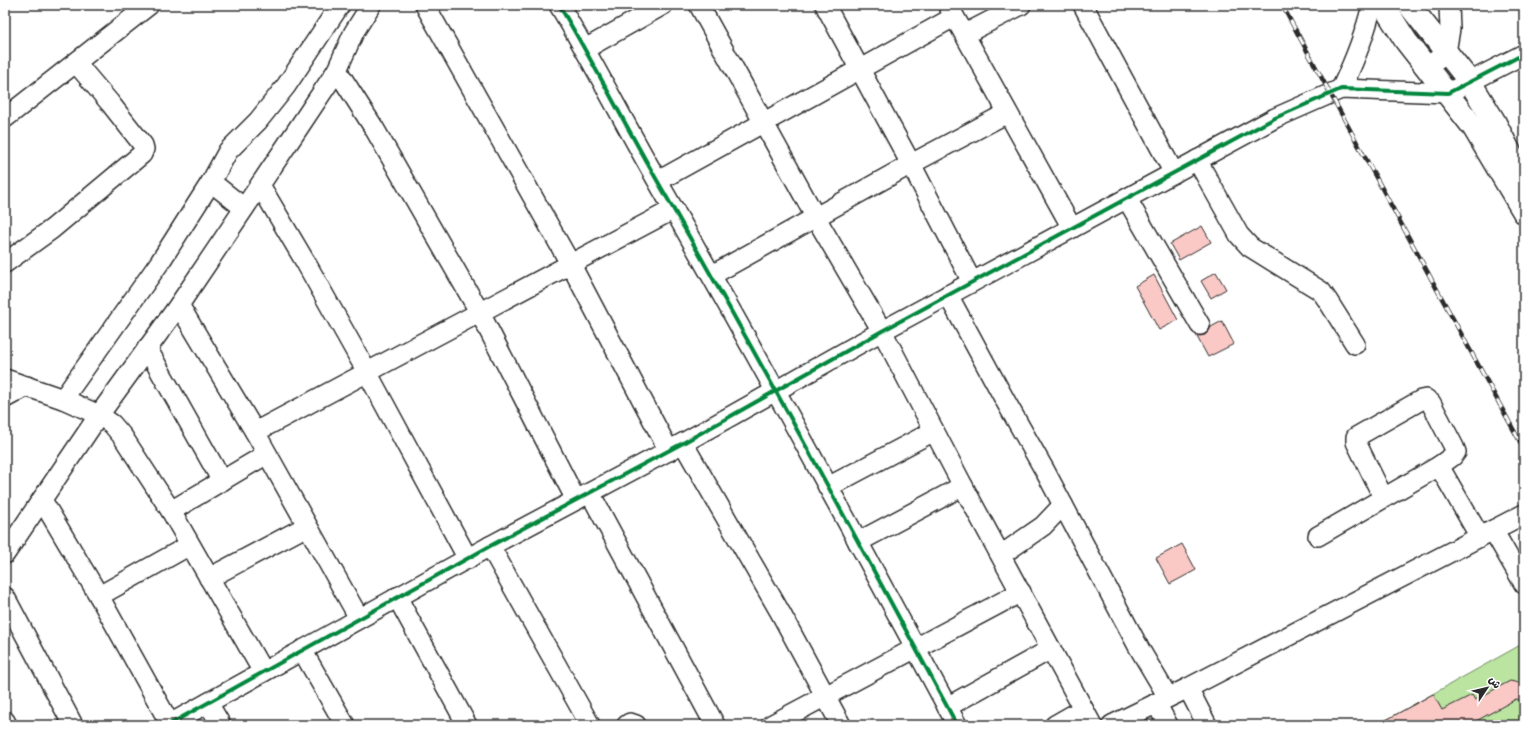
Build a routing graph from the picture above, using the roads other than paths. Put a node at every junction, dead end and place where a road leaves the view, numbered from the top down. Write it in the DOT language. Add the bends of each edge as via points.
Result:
graph roads {
  1 [pos="149,5"];
  2 [pos="340,5"];
  3 [pos="371,5"];
  4 [pos="425,5"];
  5 [pos="559,5"];
  6 [pos="664,5"];
  7 [pos="699,5"];
  8 [pos="825,5"];
  9 [pos="1021,5"];
  10 [pos="1083,5"];
  11 [pos="1372,5"];
  12 [pos="1382,5"];
  13 [pos="1409,5"];
  14 [pos="1449,5"];
  15 [pos="951,11"];
  16 [pos="965,34"];
  17 [pos="585,49"];
  18 [pos="1446,52"];
  19 [pos="1524,54"];
  20 [pos="76,63"];
  21 [pos="1427,68"];
  22 [pos="337,70"];
  23 [pos="861,70"];
  24 [pos="1470,82"];
  25 [pos="1341,89"];
  26 [pos="1448,93"];
  27 [pos="1007,113"];
  28 [pos="5,118"];
  29 [pos="764,122"];
  30 [pos="1197,160"];
  31 [pos="911,164"];
  32 [pos="1174,173"];
  33 [pos="1524,180"];
  34 [pos="658,181"];
  35 [pos="211,182"];
  36 [pos="260,185"];
  37 [pos="1127,199"];
  38 [pos="244,208"];
  39 [pos="674,209"];
  40 [pos="1524,212"];
  41 [pos="816,218"];
  42 [pos="1072,228"];
  43 [pos="5,263"];
  44 [pos="571,265"];
  45 [pos="712,275"];
  46 [pos="972,282"];
  47 [pos="948,295"];
  48 [pos="179,306"];
  49 [pos="480,313"];
  50 [pos="1200,324"];
  51 [pos="882,331"];
  52 [pos="1354,344"];
  53 [pos="147,348"];
  54 [pos="367,372"];
  55 [pos="5,379"];
  56 [pos="27,386"];
  57 [pos="776,390"];
  58 [pos="5,398"];
  59 [pos="63,400"];
  60 [pos="99,415"];
  61 [pos="934,431"];
  62 [pos="255,432"];
  63 [pos="676,447"];
  64 [pos="267,454"];
  65 [pos="1439,466"];
  66 [pos="222,481"];
  67 [pos="963,486"];
  68 [pos="828,487"];
  69 [pos="583,496"];
  70 [pos="1384,497"];
  71 [pos="42,500"];
  72 [pos="1063,505"];
  73 [pos="171,511"];
  74 [pos="1524,514"];
  75 [pos="307,526"];
  76 [pos="1486,534"];
  77 [pos="1318,536"];
  78 [pos="858,542"];
  79 [pos="190,545"];
  80 [pos="490,546"];
  81 [pos="5,554"];
  82 [pos="1001,555"];
  83 [pos="468,559"];
  84 [pos="209,578"];
  85 [pos="1524,584"];
  86 [pos="1021,592"];
  87 [pos="99,596"];
  88 [pos="5,597"];
  89 [pos="397,597"];
  90 [pos="359,618"];
  91 [pos="916,647"];
  92 [pos="1051,649"];
  93 [pos="302,650"];
  94 [pos="263,672"];
  95 [pos="1188,688"];
  96 [pos="826,695"];
  97 [pos="1162,700"];
  98 [pos="208,703"];
  99 [pos="947,707"];
  100 [pos="1087,717"];
  101 [pos="5,721"];
  102 [pos="169,724"];
  103 [pos="7,725"];
  104 [pos="73,725"];
  105 [pos="221,725"];
  106 [pos="345,725"];
  107 [pos="467,725"];
  108 [pos="590,725"];
  109 [pos="627,725"];
  110 [pos="636,725"];
  111 [pos="715,725"];
  112 [pos="771,725"];
  113 [pos="841,725"];
  114 [pos="957,725"];
  115 [pos="1055,725"];
  116 [pos="1112,725"];
  117 [pos="1168,725"];
  118 [pos="1207,725"];
  1 -- 20 [label="street"];
  2 -- 35 [label="street" via="286,86 258,121 228,151"];
  3 -- 22 [label="street" via="354,32"];
  4 -- 44 [label="street"];
  5 -- 17 [label="street"];
  6 -- 17 [label="street"];
  7 -- 29 [label="street"];
  8 -- 23 [label="street"];
  9 -- 16 [label="street"];
  10 -- 32 [label="street"];
  11 -- 25 [label="street" via="1361,43"];
  12 -- 21 [label="main road"];
  13 -- 18 [label="main road"];
  14 -- 18 [label="street" via="1450,28"];
  15 -- 16 [label="street"];
  15 -- 23 [label="street"];
  16 -- 27 [label="street"];
  17 -- 34 [label="street"];
  18 -- 21 [label="street"];
  18 -- 24 [label="main road"];
  19 -- 24 [label="street"];
  20 -- 28 [label="street"];
  20 -- 43 [label="street" via="144,149 142,154 52,228"];
  21 -- 26 [label="main road"];
  22 -- 36 [label="street"];
  22 -- 49 [label="street" via="374,128"];
  23 -- 29 [label="street"];
  23 -- 31 [label="street"];
  24 -- 26 [label="street"];
  24 -- 33 [label="main road" via="1494,121"];
  25 -- 26 [label="street"];
  25 -- 30 [label="street" via="1275,118"];
  26 -- 40 [label="main road" via="1474,128"];
  27 -- 31 [label="street"];
  27 -- 42 [label="street"];
  29 -- 34 [label="street"];
  29 -- 41 [label="street"];
  30 -- 32 [label="street"];
  30 -- 52 [label="street" via="1239,235 1250,247 1321,291"];
  31 -- 41 [label="street"];
  31 -- 46 [label="street"];
  32 -- 37 [label="street"];
  34 -- 39 [label="street"];
  35 -- 38 [label="street"];
  35 -- 59 [label="street" via="160,262"];
  36 -- 38 [label="street"];
  36 -- 54 [label="street"];
  37 -- 42 [label="street"];
  37 -- 50 [label="street"];
  38 -- 48 [label="street"];
  39 -- 44 [label="street"];
  39 -- 45 [label="street"];
  41 -- 45 [label="street"];
  41 -- 51 [label="street"];
  42 -- 46 [label="street"];
  44 -- 49 [label="street"];
  44 -- 63 [label="street"];
  45 -- 57 [label="street"];
  46 -- 47 [label="street"];
  47 -- 51 [label="street"];
  47 -- 72 [label="street"];
  48 -- 53 [label="street"];
  48 -- 62 [label="street"];
  49 -- 54 [label="street"];
  49 -- 69 [label="street"];
  51 -- 57 [label="street"];
  51 -- 61 [label="street"];
  53 -- 60 [label="street"];
  53 -- 66 [label="street"];
  54 -- 62 [label="street"];
  54 -- 83 [label="street"];
  55 -- 56 [label="street"];
  56 -- 58 [label="street"];
  56 -- 59 [label="street"];
  57 -- 63 [label="street"];
  57 -- 68 [label="street"];
  59 -- 60 [label="street"];
  60 -- 71 [label="street"];
  60 -- 73 [label="street" via="112,424 123,437"];
  61 -- 67 [label="street"];
  61 -- 68 [label="street"];
  62 -- 64 [label="street"];
  63 -- 69 [label="street"];
  63 -- 96 [label="street"];
  64 -- 66 [label="street"];
  64 -- 75 [label="street"];
  65 -- 70 [label="street"];
  65 -- 70 [label="street" via="1456,452 1431,403 1426,399 1421,400 1356,437 1356,442"];
  65 -- 76 [label="street"];
  66 -- 73 [label="street"];
  67 -- 78 [label="street"];
  67 -- 82 [label="street"];
  68 -- 78 [label="street"];
  69 -- 80 [label="street"];
  69 -- 111 [label="street"];
  70 -- 77 [label="street"];
  71 -- 81 [label="street"];
  71 -- 87 [label="street"];
  72 -- 82 [label="street" via="1043,526"];
  72 -- 97 [label="street" via="1139,648"];
  73 -- 79 [label="street"];
  74 -- 76 [label="street"];
  75 -- 84 [label="street"];
  75 -- 90 [label="street"];
  76 -- 85 [label="street"];
  76 -- 95 [label="street"];
  78 -- 91 [label="street"];
  79 -- 84 [label="street"];
  79 -- 87 [label="street"];
  80 -- 83 [label="street"];
  80 -- 108 [label="street"];
  82 -- 86 [label="street"];
  83 -- 89 [label="street"];
  84 -- 94 [label="street"];
  86 -- 91 [label="street"];
  86 -- 92 [label="street"];
  87 -- 102 [label="street"];
  88 -- 104 [label="street"];
  89 -- 90 [label="street"];
  89 -- 107 [label="street"];
  90 -- 93 [label="street"];
  91 -- 96 [label="street"];
  91 -- 99 [label="street"];
  92 -- 99 [label="street"];
  92 -- 100 [label="street"];
  93 -- 94 [label="street"];
  93 -- 106 [label="street"];
  94 -- 98 [label="street"];
  95 -- 97 [label="street"];
  95 -- 118 [label="street"];
  96 -- 112 [label="street"];
  96 -- 113 [label="street"];
  97 -- 116 [label="street"];
  97 -- 117 [label="street"];
  98 -- 102 [label="street"];
  98 -- 105 [label="street"];
  99 -- 114 [label="street"];
  100 -- 115 [label="street"];
  101 -- 103 [label="street"];
  109 -- 110 [label="street"];
}
